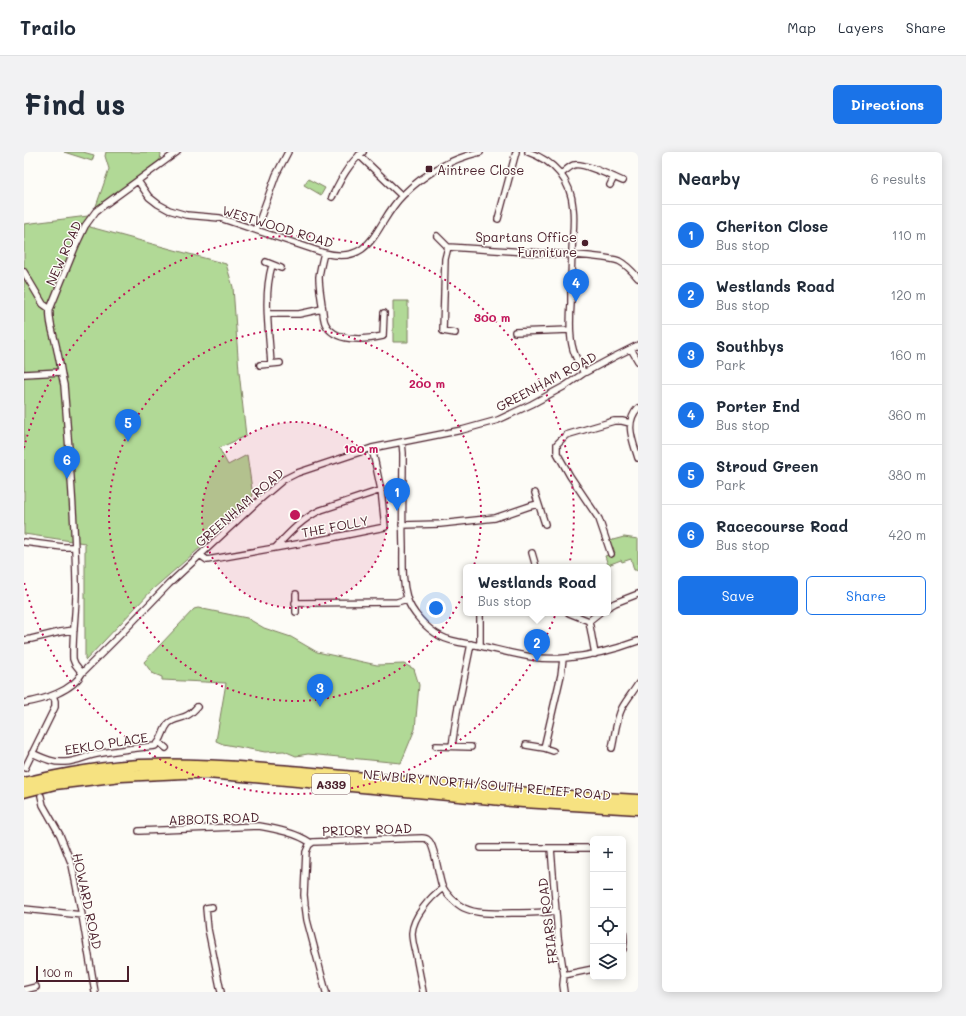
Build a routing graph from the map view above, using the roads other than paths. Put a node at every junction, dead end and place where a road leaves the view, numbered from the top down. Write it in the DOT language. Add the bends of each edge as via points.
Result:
graph roads {
  1 [pos="177,152"];
  2 [pos="288,152"];
  3 [pos="477,152"];
  4 [pos="516,152"];
  5 [pos="528,152"];
  6 [pos="169,154"];
  7 [pos="361,154"];
  8 [pos="561,174"];
  9 [pos="614,178"];
  10 [pos="138,181"];
  11 [pos="623,181"];
  12 [pos="610,186"];
  13 [pos="402,196"];
  14 [pos="332,197"];
  15 [pos="498,219"];
  16 [pos="256,230"];
  17 [pos="437,236"];
  18 [pos="448,247"];
  19 [pos="324,253"];
  20 [pos="572,255"];
  21 [pos="281,268"];
  22 [pos="24,272"];
  23 [pos="638,278"];
  24 [pos="50,309"];
  25 [pos="322,309"];
  26 [pos="384,313"];
  27 [pos="268,314"];
  28 [pos="570,330"];
  29 [pos="515,332"];
  30 [pos="455,333"];
  31 [pos="638,345"];
  32 [pos="631,349"];
  33 [pos="638,362"];
  34 [pos="280,363"];
  35 [pos="271,364"];
  36 [pos="260,365"];
  37 [pos="61,372"];
  38 [pos="584,373"];
  39 [pos="24,374"];
  40 [pos="638,408"];
  41 [pos="630,423"];
  42 [pos="402,442"];
  43 [pos="372,448"];
  44 [pos="638,458"];
  45 [pos="381,490"];
  46 [pos="535,493"];
  47 [pos="538,504"];
  48 [pos="545,524"];
  49 [pos="402,525"];
  50 [pos="24,542"];
  51 [pos="75,547"];
  52 [pos="276,548"];
  53 [pos="532,553"];
  54 [pos="610,554"];
  55 [pos="200,555"];
  56 [pos="535,564"];
  57 [pos="296,594"];
  58 [pos="638,594"];
  59 [pos="407,599"];
  60 [pos="296,603"];
  61 [pos="611,605"];
  62 [pos="296,612"];
  63 [pos="480,616"];
  64 [pos="577,616"];
  65 [pos="595,616"];
  66 [pos="589,621"];
  67 [pos="74,630"];
  68 [pos="24,640"];
  69 [pos="638,641"];
  70 [pos="471,644"];
  71 [pos="480,646"];
  72 [pos="595,654"];
  73 [pos="563,658"];
  74 [pos="82,673"];
  75 [pos="638,684"];
  76 [pos="53,696"];
  77 [pos="24,703"];
  78 [pos="197,707"];
  79 [pos="159,742"];
  80 [pos="526,745"];
  81 [pos="436,746"];
  82 [pos="452,746"];
  83 [pos="471,747"];
  84 [pos="166,748"];
  85 [pos="544,748"];
  86 [pos="612,748"];
  87 [pos="554,752"];
  88 [pos="32,753"];
  89 [pos="25,768"];
  90 [pos="24,783"];
  91 [pos="24,792"];
  92 [pos="41,796"];
  93 [pos="638,800"];
  94 [pos="638,809"];
  95 [pos="139,832"];
  96 [pos="311,843"];
  97 [pos="482,848"];
  98 [pos="551,848"];
  99 [pos="590,848"];
  100 [pos="443,888"];
  101 [pos="212,907"];
  102 [pos="24,909"];
  103 [pos="555,911"];
  104 [pos="82,915"];
  105 [pos="590,970"];
  106 [pos="564,975"];
  107 [pos="36,987"];
  108 [pos="24,990"];
  109 [pos="95,992"];
  110 [pos="221,992"];
  111 [pos="326,992"];
  112 [pos="423,992"];
  113 [pos="564,992"];
  1 -- 6 [label="street, NEW ROAD"];
  2 -- 16 [label="street"];
  3 -- 13 [label="street, WESTWOOD ROAD" via="457,159 422,178"];
  4 -- 15 [label="street"];
  5 -- 8 [label="street" via="551,164"];
  6 -- 10 [label="street, NEW ROAD"];
  7 -- 13 [label="street"];
  7 -- 14 [label="street" via="350,165"];
  8 -- 9 [label="street" via="575,164"];
  8 -- 20 [label="street" via="574,210"];
  9 -- 11 [label="street"];
  9 -- 12 [label="street"];
  10 -- 16 [label="street, WESTWOOD ROAD" via="149,197 169,210 186,215 220,218"];
  10 -- 24 [label="street, NEW ROAD" via="96,211 85,226"];
  13 -- 19 [label="street, WESTWOOD ROAD" via="366,247 347,255 333,256"];
  16 -- 19 [label="street, WESTWOOD ROAD"];
  17 -- 18 [label="street"];
  18 -- 20 [label="street"];
  18 -- 30 [label="street" via="445,259 443,332"];
  19 -- 25 [label="street" via="319,277"];
  20 -- 23 [label="street" via="619,261"];
  20 -- 28 [label="street"];
  21 -- 27 [label="street" via="269,264"];
  22 -- 24 [label="street" via="43,304"];
  24 -- 37 [label="street" via="49,318"];
  25 -- 26 [label="street" via="325,323 339,336 346,338 384,336"];
  25 -- 27 [label="street" via="299,314"];
  27 -- 35 [label="street"];
  28 -- 29 [label="street"];
  28 -- 38 [label="street" via="572,347"];
  31 -- 32 [label="street, GREENHAM ROAD"];
  32 -- 33 [label="street"];
  32 -- 38 [label="street, GREENHAM ROAD"];
  34 -- 35 [label="street"];
  35 -- 36 [label="street"];
  37 -- 39 [label="street"];
  37 -- 51 [label="street"];
  38 -- 42 [label="street, GREENHAM ROAD" via="565,386 498,420"];
  40 -- 41 [label="street"];
  41 -- 44 [label="street" via="630,433"];
  41 -- 54 [label="street" via="614,421 566,435 557,444 557,453 599,519"];
  42 -- 43 [label="street, GREENHAM ROAD"];
  42 -- 49 [label="street"];
  43 -- 45 [label="street, THE FOLLY"];
  43 -- 55 [label="street, GREENHAM ROAD" via="297,473 284,480"];
  45 -- 52 [label="street, THE FOLLY" via="312,514"];
  45 -- 52 [label="street, THE FOLLY" via="385,527"];
  46 -- 47 [label="street"];
  47 -- 48 [label="street"];
  47 -- 49 [label="street" via="495,518"];
  49 -- 59 [label="street"];
  50 -- 51 [label="street"];
  51 -- 67 [label="street"];
  52 -- 55 [label="street, THE FOLLY" via="207,560"];
  53 -- 56 [label="street"];
  55 -- 74 [label="street, GREENHAM ROAD" via="158,594"];
  57 -- 60 [label="street"];
  58 -- 61 [label="street"];
  59 -- 60 [label="street" via="397,602"];
  59 -- 70 [label="street" via="423,623 436,634"];
  60 -- 62 [label="street"];
  63 -- 71 [label="street"];
  64 -- 66 [label="street"];
  65 -- 66 [label="street"];
  66 -- 72 [label="street"];
  67 -- 68 [label="street"];
  67 -- 74 [label="street" via="73,659"];
  69 -- 72 [label="street"];
  70 -- 71 [label="street"];
  70 -- 82 [label="street"];
  71 -- 73 [label="street" via="537,658"];
  72 -- 73 [label="street"];
  73 -- 85 [label="street"];
  74 -- 76 [label="street, GREENHAM ROAD" via="80,678"];
  75 -- 86 [label="street" via="621,710"];
  76 -- 77 [label="street, GREENHAM ROAD"];
  76 -- 88 [label="street" via="55,707"];
  78 -- 79 [label="street, EEKLO PLACE" via="187,716 170,722"];
  79 -- 84 [label="street, EEKLO PLACE"];
  79 -- 88 [label="street, EEKLO PLACE" via="155,746 95,754 64,762 44,759"];
  80 -- 85 [label="street"];
  81 -- 82 [label="street"];
  82 -- 83 [label="street"];
  85 -- 87 [label="street"];
  88 -- 89 [label="street"];
  90 -- 93 [label="highway, NEWBURY NORTH/SOUTH RELIEF ROAD / A339" via="104,768 179,764 328,774 505,792"];
  91 -- 94 [label="highway, NEWBURY NORTH/SOUTH RELIEF ROAD / A339" via="55,784 121,776 207,773 523,802"];
  92 -- 104 [label="street, HOWARD ROAD" via="72,865"];
  95 -- 96 [label="street, ABBOTS ROAD" via="259,826 278,830"];
  96 -- 100 [label="street, PRIORY ROAD" via="425,838 433,847"];
  96 -- 111 [label="street, PRIORY ROAD" via="306,852 305,906"];
  97 -- 98 [label="street"];
  98 -- 99 [label="street"];
  98 -- 103 [label="street, FRIARS ROAD"];
  100 -- 103 [label="street, PRIORY ROAD" via="460,905 475,911"];
  100 -- 112 [label="street" via="423,908 413,929"];
  101 -- 110 [label="street" via="206,908 207,921"];
  102 -- 104 [label="street"];
  103 -- 106 [label="street, FRIARS ROAD"];
  104 -- 109 [label="street, HOWARD ROAD"];
  105 -- 106 [label="street"];
  106 -- 113 [label="street, FRIARS ROAD"];
  107 -- 108 [label="street"];
}
